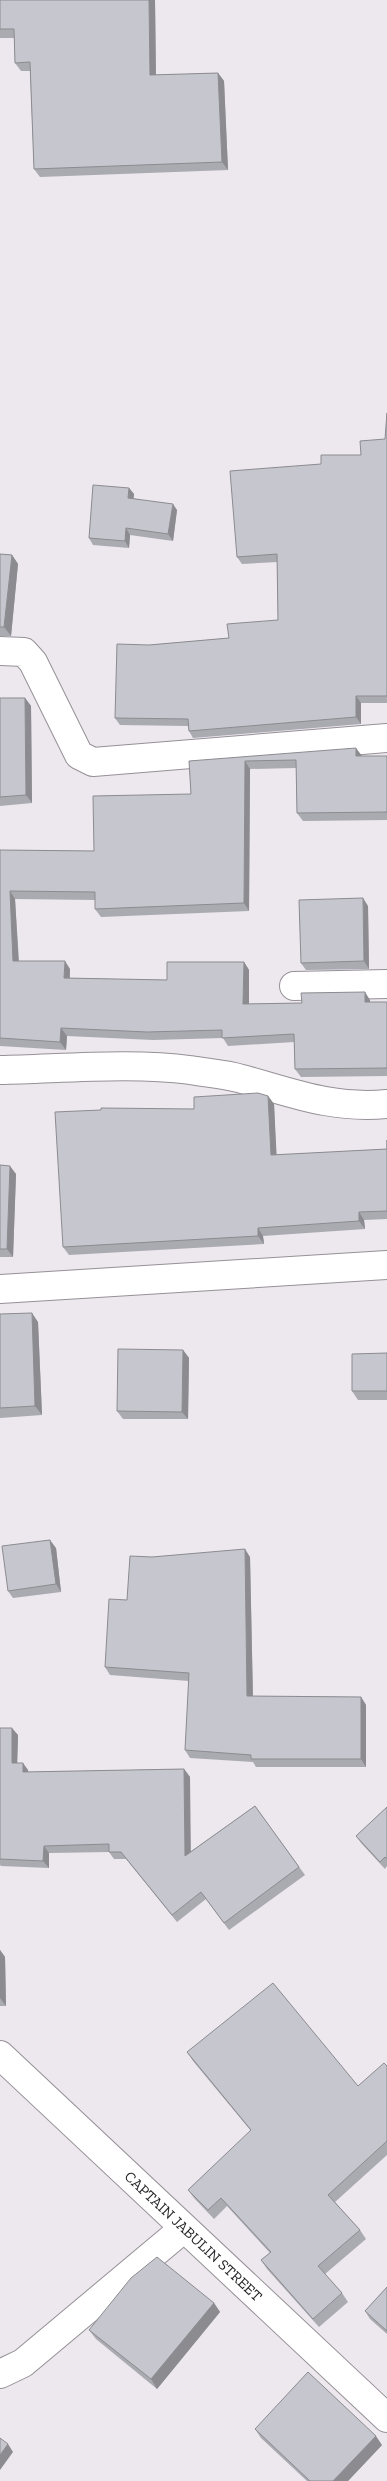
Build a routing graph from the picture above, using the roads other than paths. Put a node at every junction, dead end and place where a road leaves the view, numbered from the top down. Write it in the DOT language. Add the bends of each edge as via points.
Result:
graph roads {
  1 [pos="0,651"];
  2 [pos="387,738"];
  3 [pos="387,984"];
  4 [pos="294,986"];
  5 [pos="0,1070"];
  6 [pos="387,1104"];
  7 [pos="387,1265"];
  8 [pos="0,1289"];
  9 [pos="0,2055"];
  10 [pos="183,2229"];
  11 [pos="0,2374"];
  12 [pos="387,2418"];
  1 -- 2 [label="street" via="24,652 33,662 79,755 93,762"];
  3 -- 4 [label="street"];
  5 -- 6 [label="street" via="187,1070 240,1078 321,1102"];
  7 -- 8 [label="street"];
  9 -- 10 [label="street, CAPTAIN JABULIN STREET"];
  10 -- 11 [label="street" via="23,2363"];
  10 -- 12 [label="street, CAPTAIN JABULIN STREET"];
}
